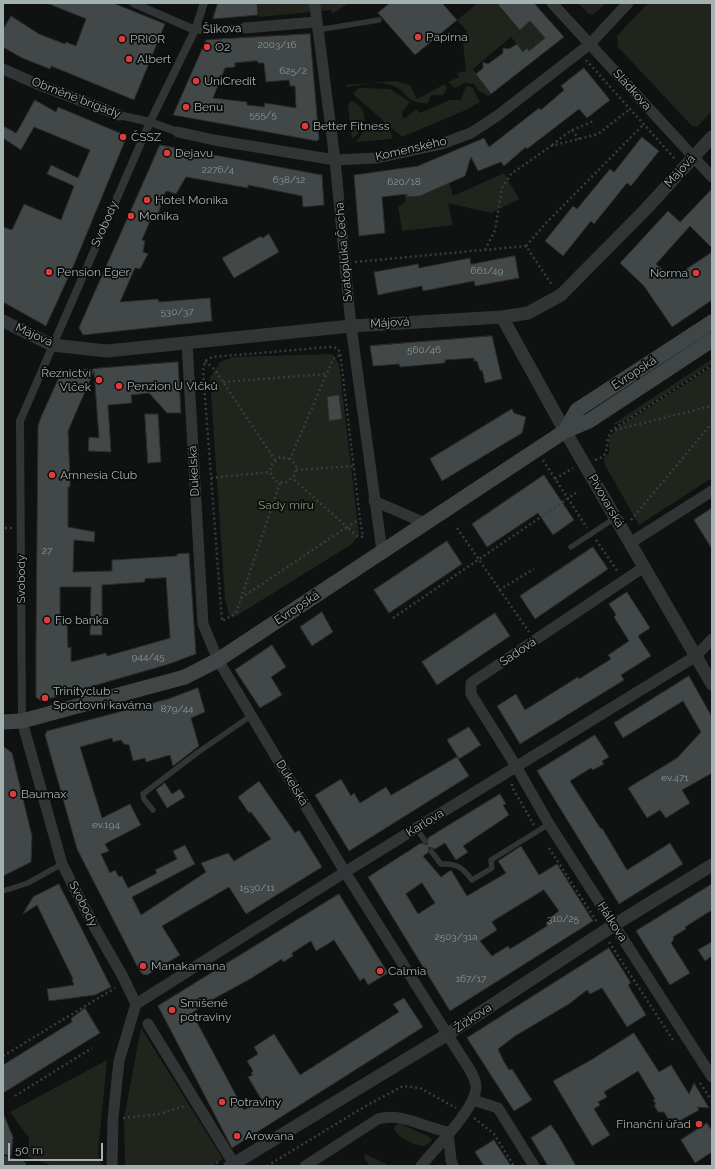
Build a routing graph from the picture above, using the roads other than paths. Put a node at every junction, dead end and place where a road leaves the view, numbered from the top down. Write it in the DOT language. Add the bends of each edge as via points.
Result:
graph roads {
  1 [pos="133,3"];
  2 [pos="204,3"];
  3 [pos="313,3"];
  4 [pos="552,3"];
  5 [pos="628,3"];
  6 [pos="379,20"];
  7 [pos="316,26"];
  8 [pos="246,28"];
  9 [pos="195,30"];
  10 [pos="590,44"];
  11 [pos="3,68"];
  12 [pos="118,115"];
  13 [pos="150,122"];
  14 [pos="178,132"];
  15 [pos="712,137"];
  16 [pos="693,157"];
  17 [pos="335,160"];
  18 [pos="712,177"];
  19 [pos="502,317"];
  20 [pos="3,321"];
  21 [pos="712,322"];
  22 [pos="351,326"];
  23 [pos="712,340"];
  24 [pos="187,343"];
  25 [pos="52,345"];
  26 [pos="565,431"];
  27 [pos="712,491"];
  28 [pos="374,501"];
  29 [pos="615,518"];
  30 [pos="425,523"];
  31 [pos="630,543"];
  32 [pos="570,547"];
  33 [pos="382,551"];
  34 [pos="644,567"];
  35 [pos="712,639"];
  36 [pos="696,656"];
  37 [pos="218,660"];
  38 [pos="712,684"];
  39 [pos="252,715"];
  40 [pos="22,721"];
  41 [pos="3,722"];
  42 [pos="516,766"];
  43 [pos="153,810"];
  44 [pos="549,824"];
  45 [pos="416,828"];
  46 [pos="425,841"];
  47 [pos="431,851"];
  48 [pos="62,864"];
  49 [pos="712,865"];
  50 [pos="345,872"];
  51 [pos="3,891"];
  52 [pos="614,925"];
  53 [pos="136,1004"];
  54 [pos="148,1024"];
  55 [pos="448,1034"];
  56 [pos="712,1077"];
  57 [pos="473,1100"];
  58 [pos="448,1132"];
  59 [pos="3,1161"];
  60 [pos="238,1164"];
  61 [pos="21,1166"];
  62 [pos="112,1166"];
  63 [pos="305,1166"];
  64 [pos="420,1166"];
  65 [pos="453,1166"];
  66 [pos="534,1166"];
  1 -- 9 [label="street, Šlikova"];
  2 -- 9 [label="street, Svobody"];
  3 -- 7 [label="street, Svatopluka Čecha"];
  4 -- 10 [label="street, Sládkova"];
  5 -- 10 [label="street, Komenského"];
  6 -- 7 [label="lane"];
  7 -- 8 [label="street, Šlikova"];
  7 -- 17 [label="street, Svatopluka Čecha"];
  8 -- 9 [label="street, Šlikova"];
  9 -- 13 [label="street, Svobody"];
  10 -- 16 [label="street, Sládkova"];
  10 -- 17 [label="street, Komenského" via="497,116 470,133 441,144 376,158"];
  11 -- 12 [label="street, Obrněné brigády"];
  12 -- 13 [label="street, Obrněné brigády"];
  13 -- 14 [label="street, Komenského"];
  13 -- 25 [label="street, Svobody"];
  14 -- 17 [label="street, Komenského" via="221,142"];
  15 -- 16 [label="street, Májová"];
  16 -- 18 [label="street, Sládkova"];
  16 -- 19 [label="street, Májová" via="561,295 528,313"];
  17 -- 22 [label="street, Svatopluka Čecha"];
  19 -- 22 [label="street, Májová"];
  19 -- 26 [label="street, Pivovarská"];
  20 -- 25 [label="street, Májová"];
  21 -- 26 [label="main road, Evropská" via="577,410"];
  22 -- 24 [label="street, Májová"];
  22 -- 28 [label="street, Svatopluka Čecha"];
  23 -- 26 [label="main road, Evropská" via="589,421"];
  24 -- 25 [label="street, Májová" via="107,351"];
  24 -- 37 [label="street, Dukelská" via="203,624"];
  25 -- 40 [label="street, Svobody" via="20,421"];
  26 -- 29 [label="street, Pivovarská"];
  26 -- 30 [label="main road, Evropská"];
  27 -- 31 [label="street"];
  28 -- 30 [label="street"];
  28 -- 33 [label="street, Svatopluka Čecha"];
  29 -- 31 [label="street, Pivovarská"];
  29 -- 32 [label="lane"];
  30 -- 33 [label="main road, Evropská"];
  31 -- 34 [label="street, Pivovarská"];
  33 -- 37 [label="main road, Evropská"];
  34 -- 36 [label="street, Pivovarská"];
  34 -- 42 [label="street, Sadová" via="471,684 471,694"];
  35 -- 36 [label="street, Karlova"];
  36 -- 38 [label="street, Pivovarská"];
  36 -- 42 [label="street, Karlova"];
  37 -- 39 [label="street, Dukelská"];
  37 -- 40 [label="main road, Evropská" via="185,677"];
  39 -- 43 [label="lane" via="143,794"];
  39 -- 50 [label="street, Dukelská"];
  40 -- 41 [label="main road, Evropská"];
  40 -- 48 [label="street, Svobody"];
  42 -- 44 [label="street, Hálkova"];
  42 -- 45 [label="street, Karlova"];
  44 -- 47 [label="lane" via="491,860 492,868 472,880 463,867 451,863 441,864"];
  44 -- 52 [label="street, Hálkova"];
  45 -- 46 [label="lane"];
  45 -- 50 [label="street, Karlova"];
  48 -- 51 [label="lane" via="28,883"];
  48 -- 53 [label="street, Svobody"];
  49 -- 52 [label="street, Žižkova"];
  50 -- 53 [label="street, Karlova"];
  50 -- 55 [label="street, Dukelská"];
  52 -- 55 [label="street, Žižkova"];
  52 -- 56 [label="street, Hálkova"];
  53 -- 62 [label="street" via="119,1061 113,1118"];
  54 -- 60 [label="street" via="195,1103"];
  55 -- 57 [label="street, Dukelská" via="472,1074 476,1086"];
  55 -- 60 [label="street, Žižkova"];
  57 -- 58 [label="street" via="466,1113"];
  57 -- 66 [label="street" via="498,1108"];
  58 -- 63 [label="street" via="425,1127 404,1118 378,1118"];
  58 -- 64 [label="street"];
  58 -- 65 [label="street"];
  59 -- 61 [label="street"];
}
